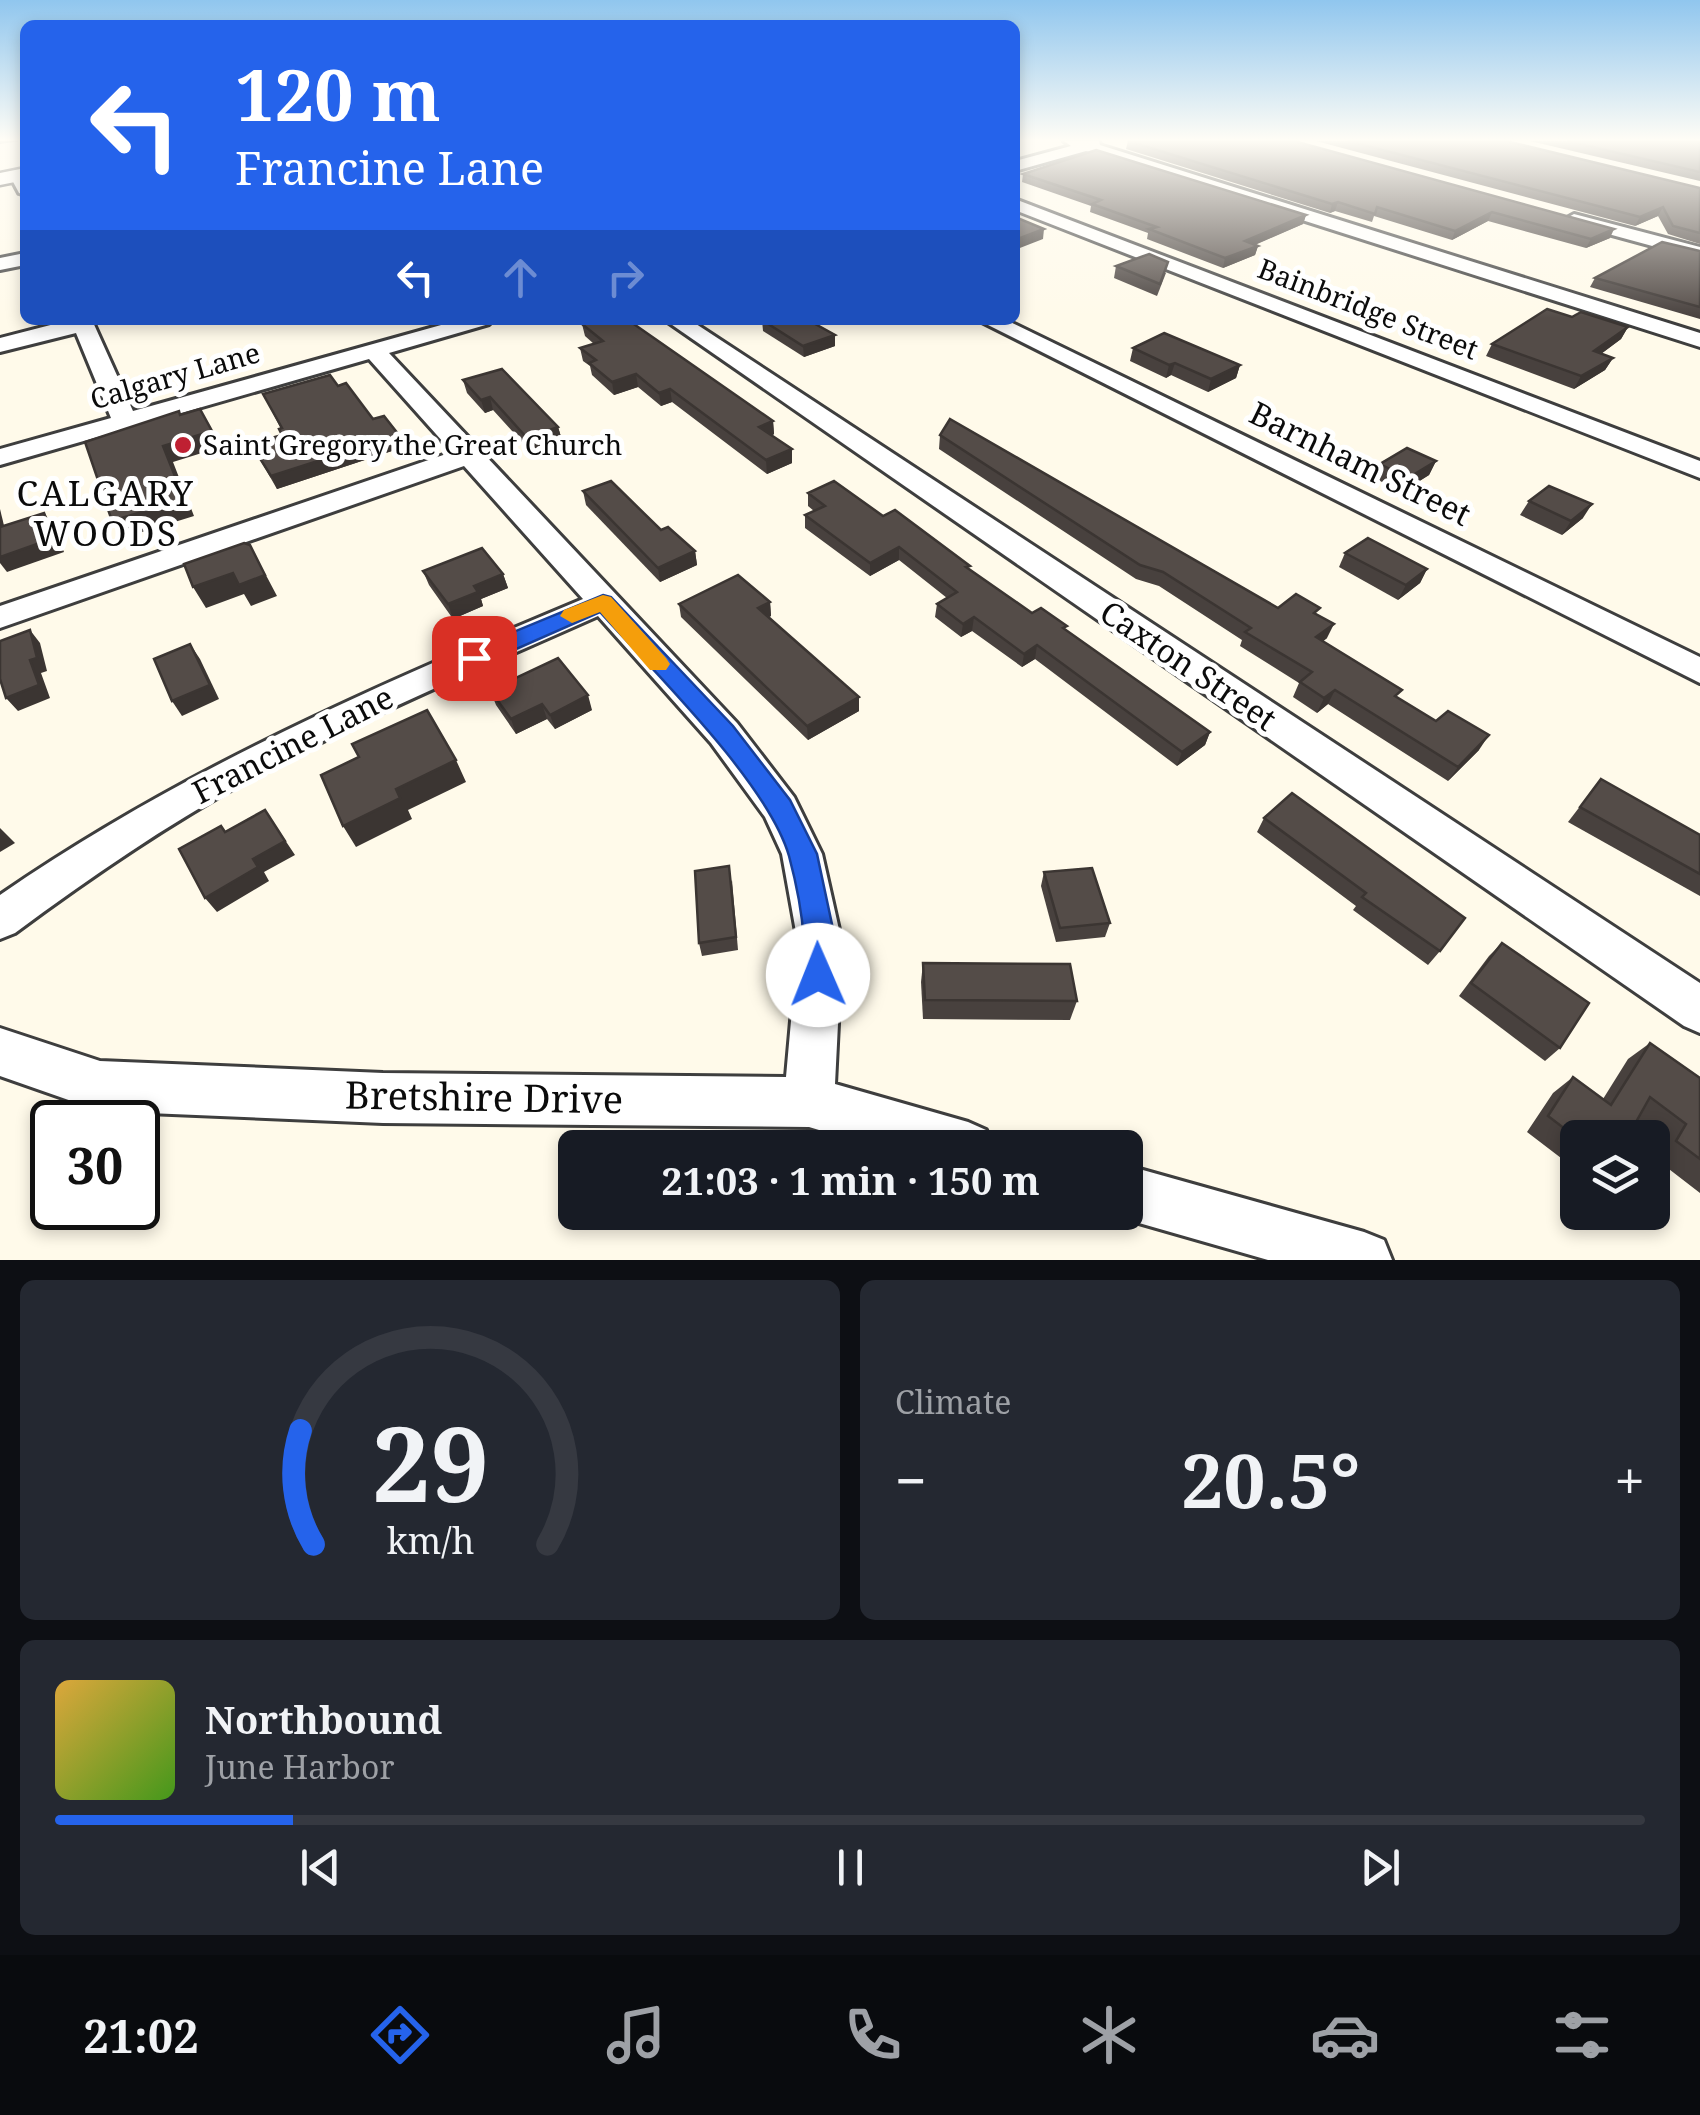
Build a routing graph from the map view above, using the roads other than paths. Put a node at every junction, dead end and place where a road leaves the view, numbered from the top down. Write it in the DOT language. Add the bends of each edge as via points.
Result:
graph roads {
  1 [pos="1264,200"];
  2 [pos="1020,206"];
  3 [pos="1549,212"];
  4 [pos="1700,253"];
  5 [pos="75,325"];
  6 [pos="83,325"];
  7 [pos="464,325"];
  8 [pos="683,325"];
  9 [pos="999,325"];
  10 [pos="1700,340"];
  11 [pos="0,345"];
  12 [pos="374,350"];
  13 [pos="126,421"];
  14 [pos="469,456"];
  15 [pos="0,457"];
  16 [pos="1700,470"];
  17 [pos="603,602"];
  18 [pos="0,618"];
  19 [pos="1700,671"];
  20 [pos="0,920"];
  21 [pos="1700,1010"];
  22 [pos="0,1052"];
  23 [pos="809,1102"];
  24 [pos="906,1130"];
  25 [pos="1143,1197"];
  26 [pos="1364,1260"];
  1 -- 10 [label="street"];
  2 -- 16 [label="street, Bainbridge Street"];
  3 -- 4 [label="street"];
  5 -- 11 [label="street"];
  6 -- 13 [label="street"];
  7 -- 12 [label="street, Calgary Lane"];
  8 -- 21 [label="street, Caxton Street"];
  9 -- 19 [label="street, Barnham Street"];
  12 -- 13 [label="street, Calgary Lane"];
  12 -- 14 [label="street"];
  13 -- 15 [label="street, Calgary Lane"];
  14 -- 17 [label="street"];
  14 -- 18 [label="street"];
  17 -- 20 [label="street, Francine Lane" via="344,714 228,773"];
  17 -- 23 [label="street" via="724,733 780,808 802,854 820,943"];
  22 -- 23 [label="street, Bretshire Drive" via="100,1086 383,1098"];
  23 -- 24 [label="street, Bretshire Drive"];
  25 -- 26 [label="street"];
}
